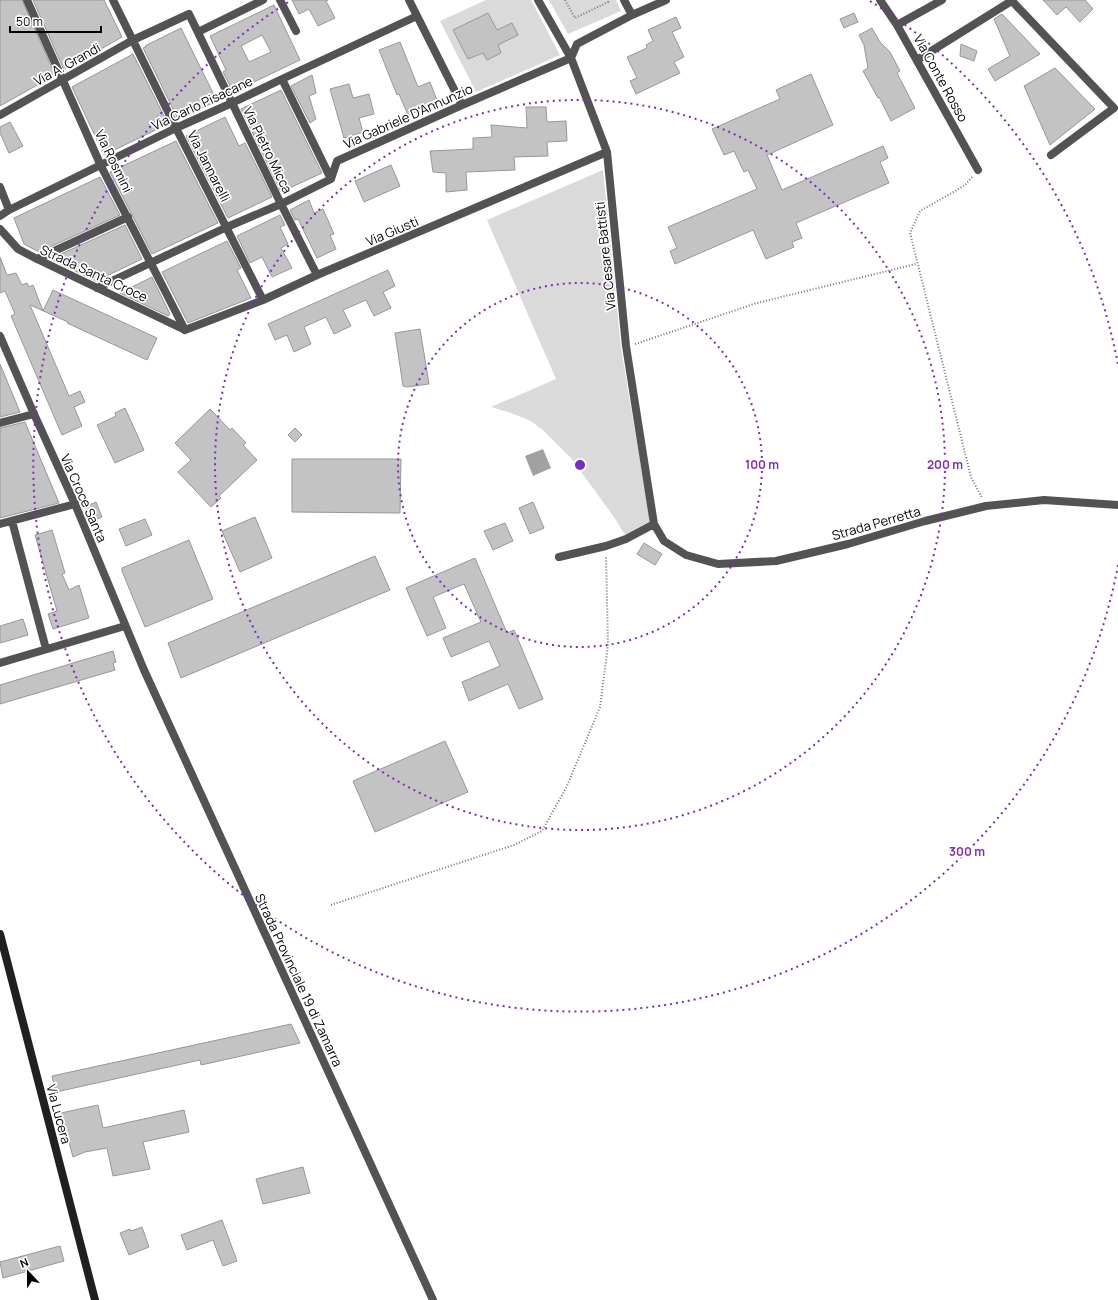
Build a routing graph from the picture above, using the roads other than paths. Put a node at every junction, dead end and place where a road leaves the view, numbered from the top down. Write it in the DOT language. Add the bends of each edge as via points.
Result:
graph roads {
  1 [pos="27,0"];
  2 [pos="113,0"];
  3 [pos="262,0"];
  4 [pos="280,0"];
  5 [pos="409,0"];
  6 [pos="538,0"];
  7 [pos="624,0"];
  8 [pos="666,0"];
  9 [pos="880,0"];
  10 [pos="942,0"];
  11 [pos="1012,0"];
  12 [pos="189,14"];
  13 [pos="632,15"];
  14 [pos="417,16"];
  15 [pos="897,25"];
  16 [pos="296,31"];
  17 [pos="198,32"];
  18 [pos="133,40"];
  19 [pos="571,58"];
  20 [pos="917,60"];
  21 [pos="282,79"];
  22 [pos="63,80"];
  23 [pos="232,103"];
  24 [pos="462,105"];
  25 [pos="1116,110"];
  26 [pos="0,115"];
  27 [pos="176,128"];
  28 [pos="607,152"];
  29 [pos="1051,155"];
  30 [pos="101,166"];
  31 [pos="978,170"];
  32 [pos="331,179"];
  33 [pos="0,187"];
  34 [pos="281,204"];
  35 [pos="9,210"];
  36 [pos="0,216"];
  37 [pos="128,217"];
  38 [pos="227,227"];
  39 [pos="0,229"];
  40 [pos="37,259"];
  41 [pos="151,262"];
  42 [pos="317,275"];
  43 [pos="98,288"];
  44 [pos="264,300"];
  45 [pos="185,330"];
  46 [pos="0,336"];
  47 [pos="34,414"];
  48 [pos="0,423"];
  49 [pos="75,504"];
  50 [pos="1118,505"];
  51 [pos="12,521"];
  52 [pos="0,524"];
  53 [pos="654,524"];
  54 [pos="559,557"];
  55 [pos="125,626"];
  56 [pos="46,649"];
  57 [pos="0,663"];
  58 [pos="144,670"];
  59 [pos="0,934"];
  60 [pos="95,1300"];
  61 [pos="433,1300"];
  1 -- 22 [label="street, Via Rosmini"];
  2 -- 18 [label="street, Via Jannarelli"];
  3 -- 17 [label="street"];
  4 -- 16 [label="street"];
  5 -- 14 [label="street"];
  6 -- 19 [label="street, Via Cesare Battisti"];
  7 -- 13 [label="street"];
  8 -- 13 [label="street"];
  9 -- 15 [label="street, Via Conte Rosso"];
  10 -- 15 [label="street"];
  11 -- 20 [label="street"];
  11 -- 25 [label="street"];
  12 -- 17 [label="street, Via Pietro Micca"];
  12 -- 18 [label="street, Via A. Grandi"];
  13 -- 19 [label="street" via="577,44"];
  14 -- 21 [label="street, Via Carlo Pisacane"];
  14 -- 24 [label="street"];
  15 -- 20 [label="street, Via Conte Rosso"];
  17 -- 23 [label="street, Via Pietro Micca"];
  18 -- 22 [label="street, Via A. Grandi"];
  18 -- 27 [label="street, Via Jannarelli"];
  19 -- 24 [label="street, Via Gabriele D'Annunzio"];
  19 -- 28 [label="street, Via Cesare Battisti"];
  20 -- 31 [label="street, Via Conte Rosso"];
  21 -- 23 [label="street, Via Carlo Pisacane"];
  21 -- 32 [label="street"];
  22 -- 26 [label="street, Via A. Grandi"];
  22 -- 30 [label="street, Via Rosmini"];
  23 -- 27 [label="street, Via Carlo Pisacane"];
  23 -- 34 [label="street, Via Pietro Micca"];
  24 -- 32 [label="street, Via Gabriele D'Annunzio" via="337,161"];
  25 -- 29 [label="street"];
  27 -- 30 [label="street, Via Carlo Pisacane"];
  27 -- 38 [label="street, Via Jannarelli"];
  28 -- 42 [label="street, Via Giusti"];
  28 -- 53 [label="street, Via Cesare Battisti" via="626,346"];
  30 -- 35 [label="street, Via Carlo Pisacane"];
  30 -- 37 [label="street, Via Rosmini"];
  32 -- 34 [label="street"];
  33 -- 35 [label="street"];
  34 -- 38 [label="street"];
  34 -- 42 [label="street, Via Pietro Micca"];
  35 -- 36 [label="street, Via Carlo Pisacane"];
  37 -- 40 [label="street"];
  37 -- 41 [label="street, Via Rosmini"];
  38 -- 41 [label="street"];
  38 -- 44 [label="street, Via Jannarelli"];
  39 -- 40 [label="street, Strada Santa Croce" via="18,249"];
  40 -- 43 [label="street, Strada Santa Croce"];
  41 -- 43 [label="street"];
  41 -- 45 [label="street, Via Rosmini"];
  42 -- 44 [label="street, Via Giusti"];
  43 -- 45 [label="street, Strada Santa Croce"];
  44 -- 45 [label="street, Via Giusti"];
  46 -- 47 [label="street, Via Croce Santa"];
  47 -- 48 [label="street"];
  47 -- 49 [label="street, Via Croce Santa"];
  49 -- 51 [label="street"];
  49 -- 55 [label="street, Via Croce Santa"];
  50 -- 53 [label="street, Strada Perretta" via="1044,500 986,506 776,561 718,564 686,555 664,540"];
  51 -- 52 [label="street"];
  51 -- 56 [label="street"];
  53 -- 54 [label="street" via="606,546"];
  55 -- 56 [label="street"];
  55 -- 58 [label="street, Via Croce Santa"];
  56 -- 57 [label="street"];
  58 -- 61 [label="street, Strada Provinciale 19 di Zamarra"];
  59 -- 60 [label="main road, Via Lucera"];
}
